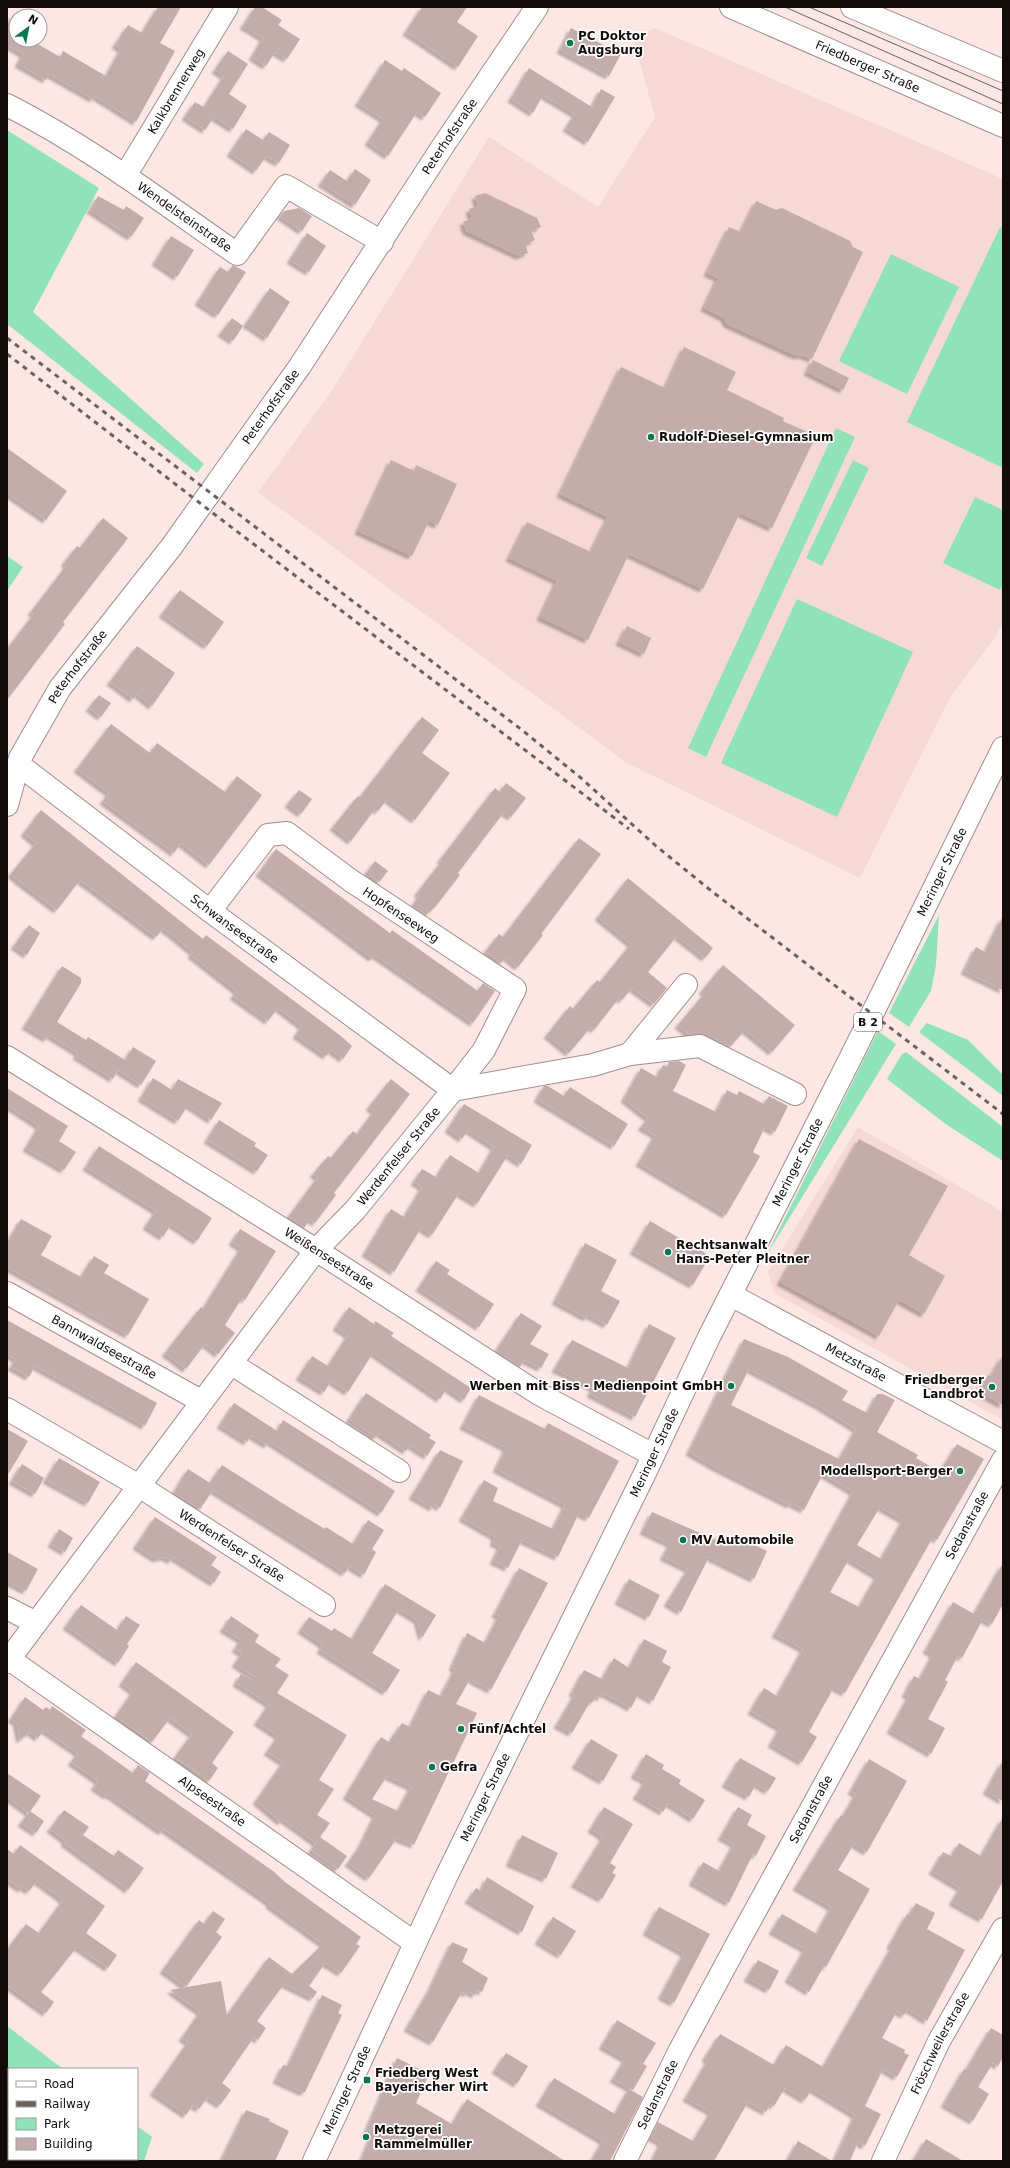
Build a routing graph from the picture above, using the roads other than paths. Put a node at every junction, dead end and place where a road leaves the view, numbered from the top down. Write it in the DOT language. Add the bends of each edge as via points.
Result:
graph roads {
  1 [pos="227,7"];
  2 [pos="537,7"];
  3 [pos="731,7"];
  4 [pos="852,7"];
  5 [pos="1003,71"];
  6 [pos="7,105"];
  7 [pos="1003,126"];
  8 [pos="125,176"];
  9 [pos="382,242"];
  10 [pos="1003,748"];
  11 [pos="15,757"];
  12 [pos="7,805"];
  13 [pos="210,911"];
  14 [pos="686,985"];
  15 [pos="630,1054"];
  16 [pos="7,1057"];
  17 [pos="453,1090"];
  18 [pos="794,1094"];
  19 [pos="316,1250"];
  20 [pos="7,1293"];
  21 [pos="731,1294"];
  22 [pos="232,1364"];
  23 [pos="201,1401"];
  24 [pos="7,1409"];
  25 [pos="1003,1442"];
  26 [pos="653,1455"];
  27 [pos="1003,1460"];
  28 [pos="399,1471"];
  29 [pos="139,1486"];
  30 [pos="324,1605"];
  31 [pos="7,1608"];
  32 [pos="36,1623"];
  33 [pos="8,1660"];
  34 [pos="1003,1929"];
  35 [pos="415,1943"];
  36 [pos="314,2161"];
  37 [pos="625,2161"];
  38 [pos="884,2161"];
  1 -- 8 [label="street, Kalkbrennerweg"];
  2 -- 9 [label="street, Peterhofstraße"];
  3 -- 7 [label="street, Friedberger Straße"];
  4 -- 5 [label="street"];
  6 -- 8 [label="street, Wendelsteinstraße"];
  8 -- 9 [label="street, Wendelsteinstraße" via="237,254 286,186"];
  9 -- 11 [label="street, Peterhofstraße" via="300,366 172,546 60,688"];
  10 -- 21 [label="street, Meringer Straße / B 2"];
  11 -- 12 [label="street, Peterhofstraße"];
  11 -- 13 [label="street, Schwanseestraße"];
  13 -- 17 [label="street, Schwanseestraße"];
  13 -- 17 [label="street, Hopfenseeweg" via="268,835 287,833 350,880 515,989 484,1050"];
  14 -- 15 [label="street"];
  15 -- 17 [label="street" via="593,1065"];
  15 -- 18 [label="street" via="700,1046"];
  16 -- 19 [label="street, Weißenseestraße"];
  17 -- 19 [label="street, Werdenfelser Straße" via="355,1210"];
  19 -- 22 [label="street, Werdenfelser Straße"];
  19 -- 26 [label="street, Weißenseestraße" via="536,1392"];
  20 -- 23 [label="street, Bannwaldseestraße"];
  21 -- 25 [label="street, Metzstraße"];
  21 -- 26 [label="street, Meringer Straße / B 2"];
  22 -- 23 [label="street, Werdenfelser Straße"];
  22 -- 28 [label="street"];
  23 -- 29 [label="street, Werdenfelser Straße"];
  24 -- 29 [label="street, Werdenfelser Straße"];
  26 -- 35 [label="street, Meringer Straße / B 2"];
  27 -- 37 [label="street, Sedanstraße" via="736,1944"];
  29 -- 30 [label="street, Werdenfelser Straße"];
  29 -- 32 [label="street, Werdenfelser Straße"];
  31 -- 32 [label="street"];
  32 -- 33 [label="street, Werdenfelser Straße"];
  33 -- 35 [label="street, Alpseestraße"];
  34 -- 38 [label="street, Fröschweilerstraße" via="939,2041"];
  35 -- 36 [label="street, Meringer Straße / B 2"];
}
